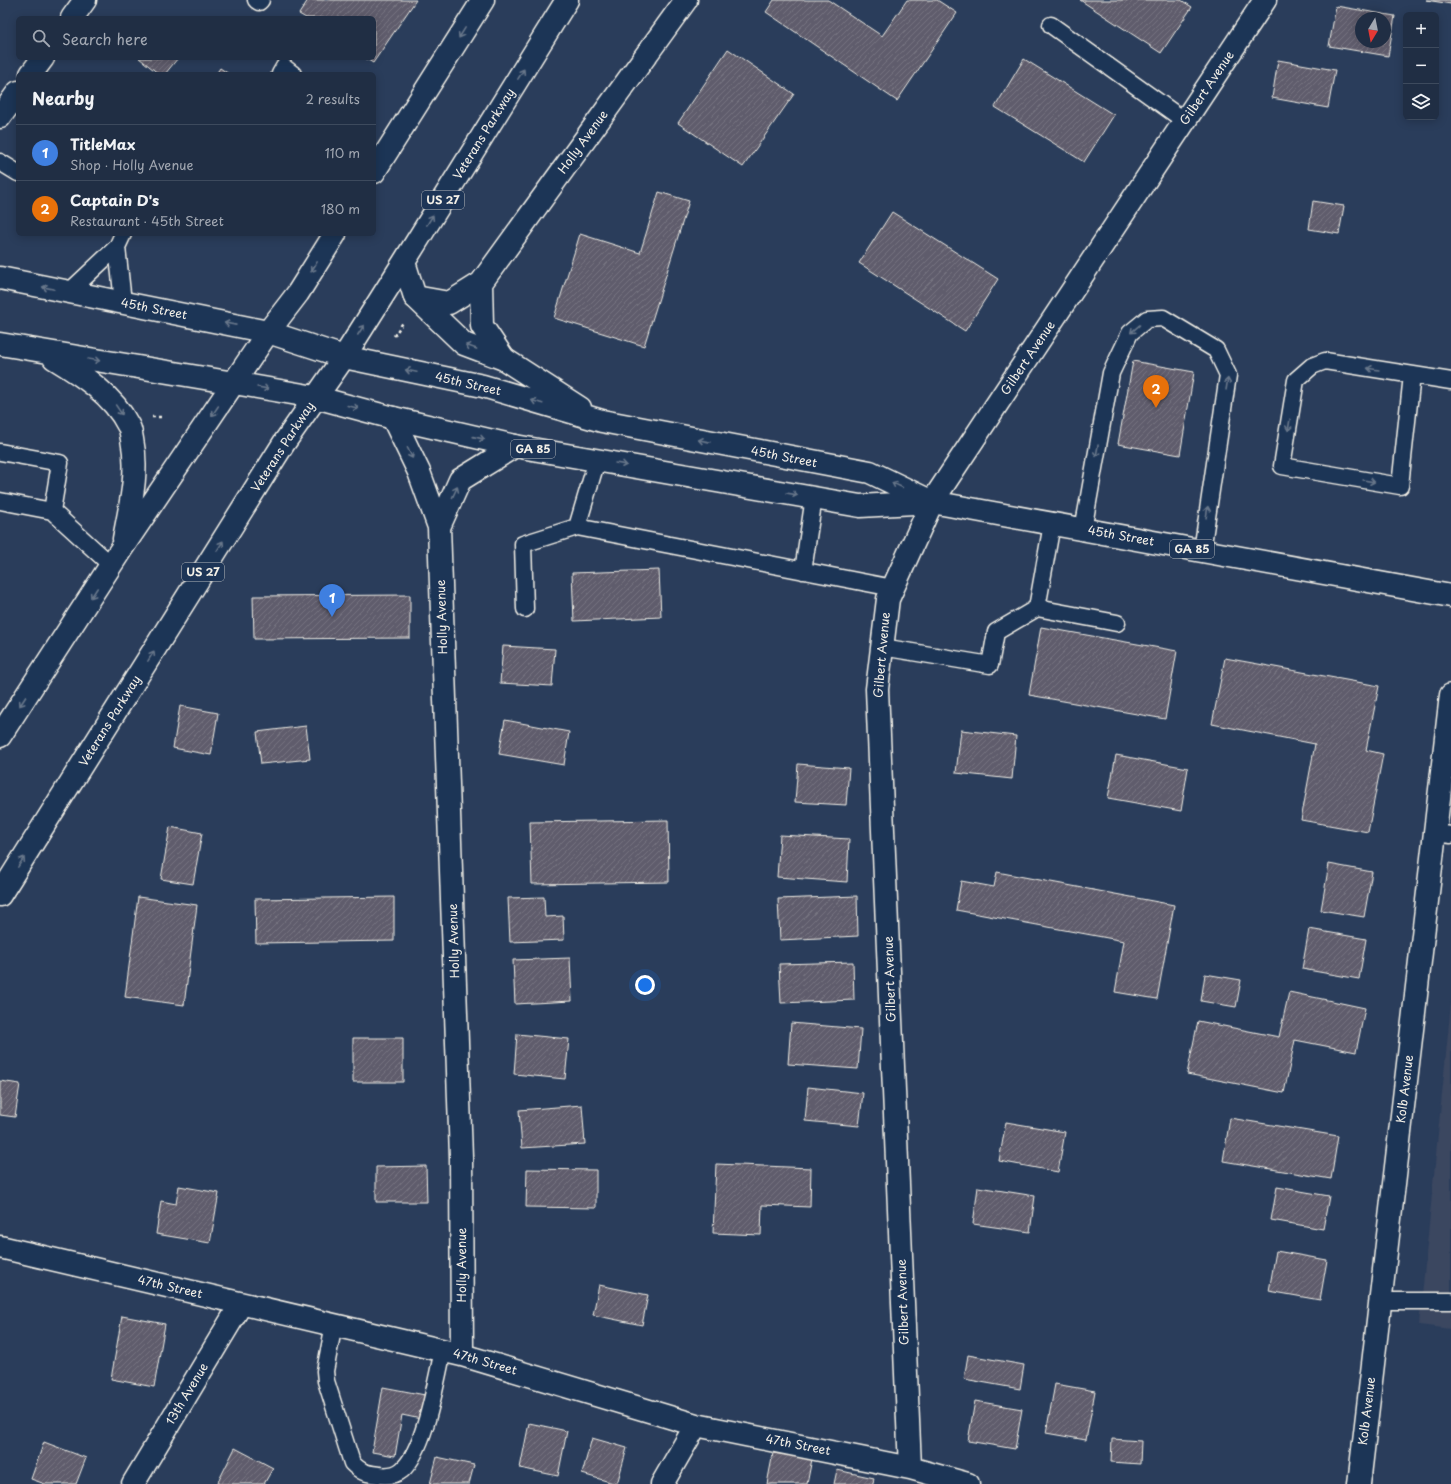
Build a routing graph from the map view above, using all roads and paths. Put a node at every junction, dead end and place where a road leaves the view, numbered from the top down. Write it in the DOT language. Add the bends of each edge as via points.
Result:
graph roads {
  1 [pos="86,0"];
  2 [pos="256,0"];
  3 [pos="261,0"];
  4 [pos="483,0"];
  5 [pos="567,0"];
  6 [pos="686,0"];
  7 [pos="1265,0"];
  8 [pos="74,16"];
  9 [pos="1051,25"];
  10 [pos="42,60"];
  11 [pos="33,72"];
  12 [pos="281,72"];
  13 [pos="290,72"];
  14 [pos="16,95"];
  15 [pos="0,117"];
  16 [pos="1185,121"];
  17 [pos="382,147"];
  18 [pos="0,162"];
  19 [pos="376,166"];
  20 [pos="16,172"];
  21 [pos="334,236"];
  22 [pos="119,238"];
  23 [pos="404,262"];
  24 [pos="0,278"];
  25 [pos="481,283"];
  26 [pos="69,292"];
  27 [pos="415,297"];
  28 [pos="123,302"];
  29 [pos="268,332"];
  30 [pos="0,344"];
  31 [pos="45,352"];
  32 [pos="344,357"];
  33 [pos="504,359"];
  34 [pos="1412,375"];
  35 [pos="1451,381"];
  36 [pos="234,383"];
  37 [pos="315,398"];
  38 [pos="393,418"];
  39 [pos="602,421"];
  40 [pos="515,446"];
  41 [pos="0,452"];
  42 [pos="597,460"];
  43 [pos="814,497"];
  44 [pos="0,500"];
  45 [pos="932,502"];
  46 [pos="52,511"];
  47 [pos="1052,524"];
  48 [pos="439,527"];
  49 [pos="577,527"];
  50 [pos="1083,530"];
  51 [pos="1202,551"];
  52 [pos="117,557"];
  53 [pos="803,571"];
  54 [pos="893,588"];
  55 [pos="1451,596"];
  56 [pos="1037,608"];
  57 [pos="525,609"];
  58 [pos="1116,623"];
  59 [pos="882,647"];
  60 [pos="1451,695"];
  61 [pos="0,736"];
  62 [pos="1443,834"];
  63 [pos="0,895"];
  64 [pos="0,1247"];
  65 [pos="1380,1301"];
  66 [pos="1451,1302"];
  67 [pos="241,1304"];
  68 [pos="334,1324"];
  69 [pos="452,1352"];
  70 [pos="696,1425"];
  71 [pos="910,1468"];
  72 [pos="133,1484"];
  73 [pos="662,1484"];
  74 [pos="968,1484"];
  75 [pos="1359,1484"];
  1 -- 8 [label="street"];
  2 -- 3 [label="lane"];
  4 -- 17 [label="street, one-way"];
  23 -- 5 [label="street, Veterans Parkway / US 27, one-way"];
  6 -- 25 [label="street, Holly Avenue"];
  7 -- 16 [label="street, Gilbert Avenue"];
  9 -- 16 [label="lane"];
  10 -- 11 [label="street"];
  12 -- 13 [label="lane" via="284,67"];
  14 -- 15 [label="street"];
  16 -- 45 [label="street, Gilbert Avenue"];
  17 -- 19 [label="street"];
  18 -- 20 [label="lane"];
  21 -- 29 [label="street, one-way" via="298,293"];
  22 -- 26 [label="lane"];
  22 -- 28 [label="lane"];
  23 -- 27 [label="street"];
  32 -- 23 [label="street, Veterans Parkway / US 27, one-way"];
  26 -- 24 [label="street, 45th Street, one-way"];
  25 -- 27 [label="street, Holly Avenue" via="449,303"];
  25 -- 33 [label="street" via="482,326"];
  26 -- 28 [label="street, 45th Street"];
  33 -- 27 [label="street, one-way" via="464,344"];
  29 -- 28 [label="street, 45th Street, one-way"];
  29 -- 32 [label="street, 45th Street / GA 85"];
  29 -- 36 [label="street"];
  30 -- 31 [label="street, 45th Street"];
  31 -- 36 [label="street, 45th Street, one-way"];
  31 -- 52 [label="street, one-way" via="80,374 114,404 129,426 135,455 133,489"];
  32 -- 37 [label="street, Veterans Parkway / US 27"];
  39 -- 32 [label="street, 45th Street / GA 85, one-way" via="482,386"];
  33 -- 39 [label="street"];
  34 -- 34 [label="lane, one-way" via="1325,361 1312,366 1296,380 1282,466 1400,486"];
  34 -- 35 [label="lane"];
  36 -- 37 [label="street, 45th Street, one-way"];
  36 -- 52 [label="street, one-way"];
  37 -- 38 [label="street, 45th Street / GA 85, one-way"];
  63 -- 37 [label="street, Veterans Parkway / US 27, one-way"];
  38 -- 40 [label="street, 45th Street / GA 85, one-way"];
  38 -- 48 [label="street, Holly Avenue, one-way" via="419,472"];
  45 -- 39 [label="street, 45th Street / GA 85, one-way" via="870,472"];
  40 -- 42 [label="street, 45th Street / GA 85"];
  48 -- 40 [label="street, Holly Avenue, one-way" via="460,480"];
  41 -- 46 [label="lane" via="60,463"];
  42 -- 43 [label="street, 45th Street / GA 85, one-way"];
  42 -- 49 [label="lane"];
  43 -- 45 [label="street, 45th Street / GA 85" via="860,506"];
  43 -- 53 [label="lane"];
  44 -- 46 [label="lane"];
  45 -- 47 [label="street, 45th Street / GA 85"];
  45 -- 54 [label="street, Gilbert Avenue"];
  46 -- 52 [label="lane"];
  47 -- 50 [label="street, 45th Street / GA 85"];
  47 -- 56 [label="lane"];
  48 -- 69 [label="street, Holly Avenue" via="461,1157"];
  49 -- 53 [label="lane"];
  49 -- 57 [label="lane" via="523,544"];
  50 -- 51 [label="street, 45th Street / GA 85"];
  51 -- 50 [label="lane, one-way" via="1228,375 1216,350 1163,318 1147,319 1130,333 1111,373"];
  51 -- 55 [label="street, 45th Street / GA 85"];
  52 -- 61 [label="street, one-way"];
  53 -- 54 [label="lane"];
  54 -- 59 [label="street, Gilbert Avenue" via="888,599"];
  56 -- 58 [label="lane"];
  56 -- 59 [label="lane" via="996,632 990,665"];
  59 -- 71 [label="street, Gilbert Avenue" via="877,689"];
  60 -- 62 [label="street, Kolb Avenue"];
  62 -- 65 [label="street, Kolb Avenue"];
  64 -- 67 [label="street, 47th Street"];
  65 -- 66 [label="lane"];
  65 -- 75 [label="street, Kolb Avenue"];
  67 -- 68 [label="street, 47th Street"];
  67 -- 72 [label="street, 13th Avenue"];
  68 -- 69 [label="street, 47th Street"];
  68 -- 69 [label="lane" via="325,1371 326,1380 352,1463 360,1471 387,1476 401,1471 409,1463 424,1432"];
  69 -- 70 [label="street, 47th Street"];
  70 -- 71 [label="street, 47th Street"];
  70 -- 73 [label="street"];
  71 -- 74 [label="street, 47th Street"];
}
